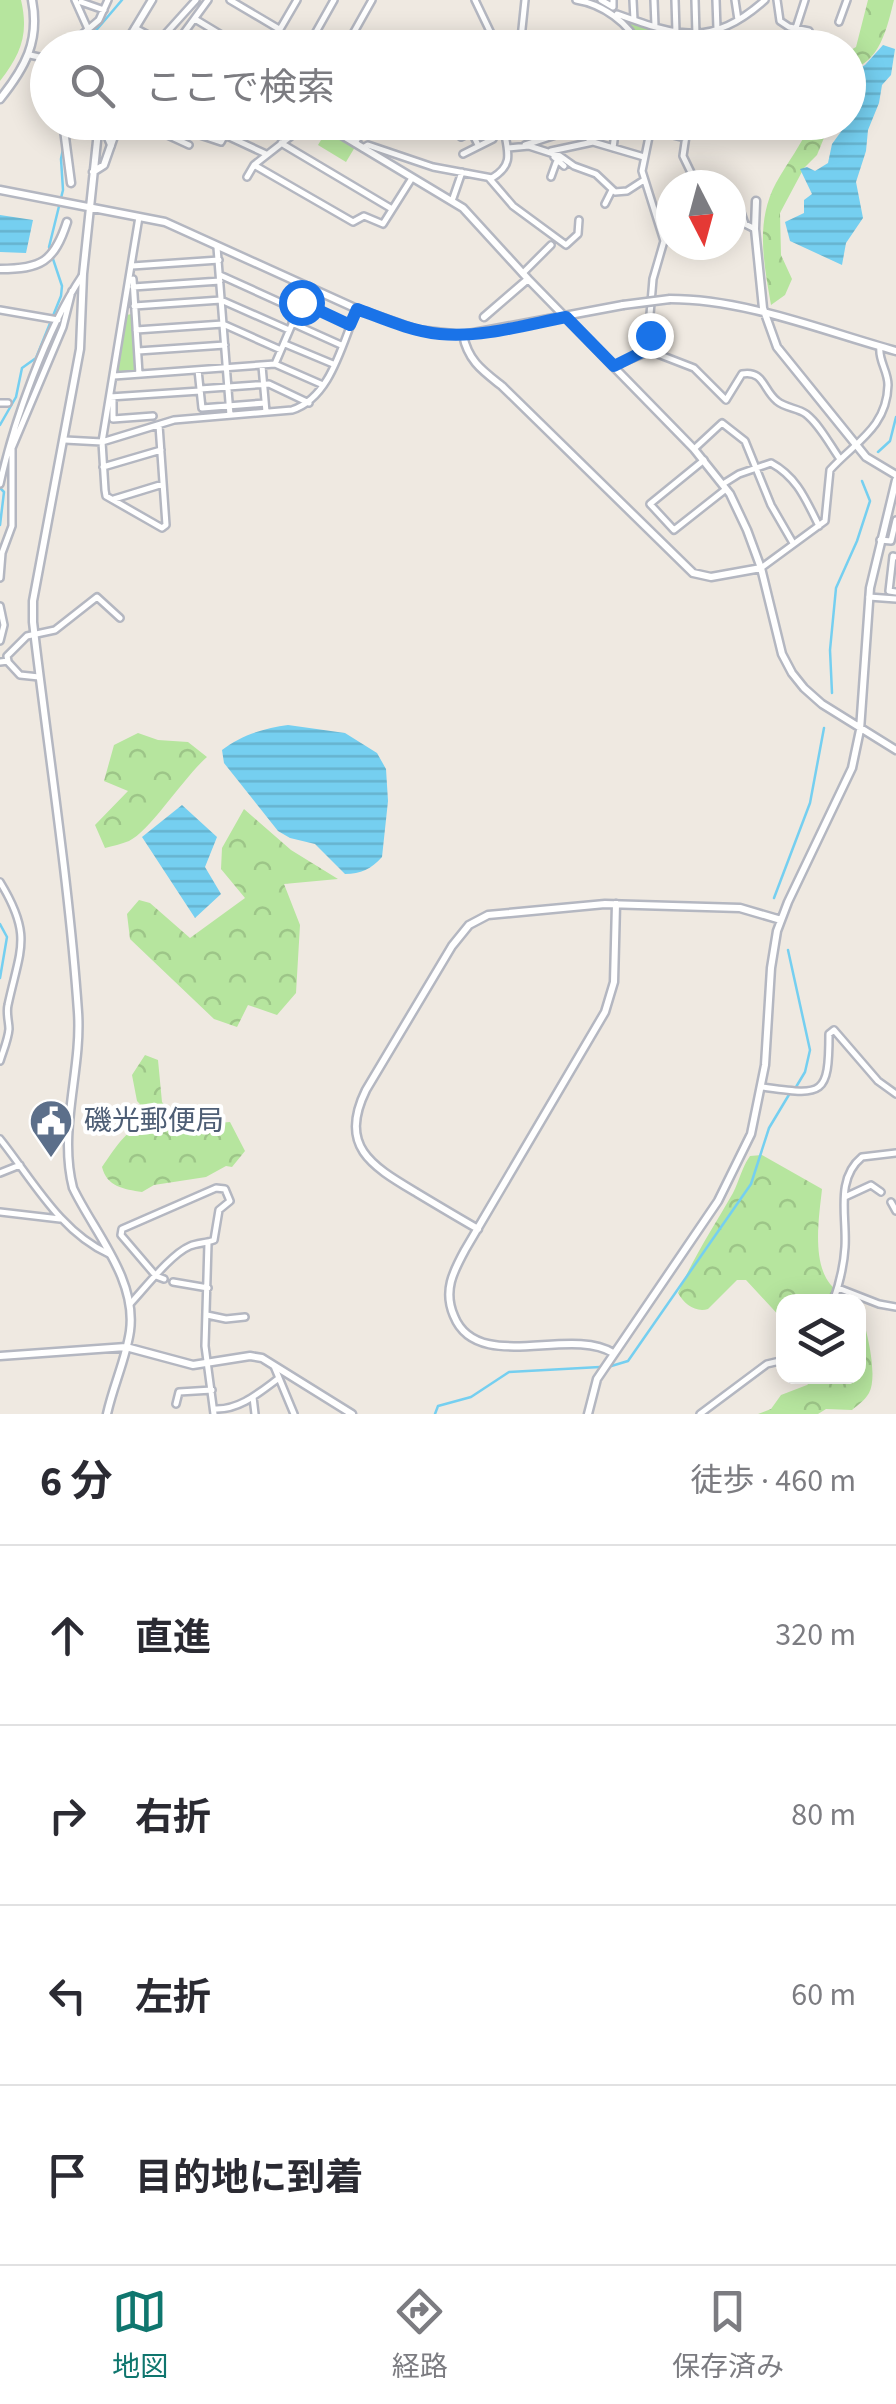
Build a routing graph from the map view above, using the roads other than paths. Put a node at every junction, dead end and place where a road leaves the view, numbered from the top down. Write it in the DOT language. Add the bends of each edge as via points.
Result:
graph roads {
  1 [pos="32,0"];
  2 [pos="108,0"];
  3 [pos="152,0"];
  4 [pos="196,0"];
  5 [pos="208,0"];
  6 [pos="230,0"];
  7 [pos="297,0"];
  8 [pos="334,0"];
  9 [pos="475,0"];
  10 [pos="525,0"];
  11 [pos="576,0"];
  12 [pos="601,0"];
  13 [pos="613,0"];
  14 [pos="634,0"];
  15 [pos="654,0"];
  16 [pos="676,0"];
  17 [pos="696,0"];
  18 [pos="716,0"];
  19 [pos="736,0"];
  20 [pos="764,0"];
  21 [pos="777,0"];
  22 [pos="805,0"];
  23 [pos="847,0"];
  24 [pos="78,1"];
  25 [pos="369,1"];
  26 [pos="756,4"];
  27 [pos="104,10"];
  28 [pos="617,14"];
  29 [pos="195,20"];
  30 [pos="634,20"];
  31 [pos="738,20"];
  32 [pos="839,22"];
  33 [pos="655,26"];
  34 [pos="135,28"];
  35 [pos="796,28"];
  36 [pos="88,29"];
  37 [pos="280,29"];
  38 [pos="34,30"];
  39 [pos="138,30"];
  40 [pos="169,30"];
  41 [pos="186,30"];
  42 [pos="212,30"];
  43 [pos="317,30"];
  44 [pos="354,30"];
  45 [pos="489,30"];
  46 [pos="522,30"];
  47 [pos="627,30"];
  48 [pos="669,30"];
  49 [pos="676,30"];
  50 [pos="696,30"];
  51 [pos="715,30"];
  52 [pos="805,30"];
  53 [pos="30,54"];
  54 [pos="0,99"];
  55 [pos="65,140"];
  56 [pos="97,140"];
  57 [pos="112,140"];
  58 [pos="179,140"];
  59 [pos="238,140"];
  60 [pos="285,140"];
  61 [pos="350,140"];
  62 [pos="357,140"];
  63 [pos="475,140"];
  64 [pos="491,140"];
  65 [pos="506,140"];
  66 [pos="540,140"];
  67 [pos="590,140"];
  68 [pos="616,140"];
  69 [pos="648,140"];
  70 [pos="685,140"];
  71 [pos="593,142"];
  72 [pos="281,143"];
  73 [pos="355,143"];
  74 [pos="189,145"];
  75 [pos="478,146"];
  76 [pos="522,146"];
  77 [pos="363,148"];
  78 [pos="508,148"];
  79 [pos="613,148"];
  80 [pos="548,152"];
  81 [pos="266,154"];
  82 [pos="463,154"];
  83 [pos="644,157"];
  84 [pos="254,165"];
  85 [pos="688,170"];
  86 [pos="93,172"];
  87 [pos="462,172"];
  88 [pos="248,177"];
  89 [pos="412,177"];
  90 [pos="551,177"];
  91 [pos="490,178"];
  92 [pos="644,180"];
  93 [pos="70,183"];
  94 [pos="0,190"];
  95 [pos="612,190"];
  96 [pos="452,201"];
  97 [pos="756,201"];
  98 [pos="606,204"];
  99 [pos="91,207"];
  100 [pos="392,209"];
  101 [pos="139,216"];
  102 [pos="579,220"];
  103 [pos="67,222"];
  104 [pos="746,224"];
  105 [pos="755,229"];
  106 [pos="217,244"];
  107 [pos="552,245"];
  108 [pos="219,260"];
  109 [pos="132,266"];
  110 [pos="0,268"];
  111 [pos="84,274"];
  112 [pos="525,276"];
  113 [pos="220,278"];
  114 [pos="308,286"];
  115 [pos="133,287"];
  116 [pos="72,291"];
  117 [pos="222,300"];
  118 [pos="301,302"];
  119 [pos="134,306"];
  120 [pos="357,309"];
  121 [pos="0,310"];
  122 [pos="298,310"];
  123 [pos="765,314"];
  124 [pos="484,317"];
  125 [pos="566,317"];
  126 [pos="58,320"];
  127 [pos="223,324"];
  128 [pos="350,325"];
  129 [pos="291,326"];
  130 [pos="136,330"];
  131 [pos="464,335"];
  132 [pos="224,344"];
  133 [pos="341,345"];
  134 [pos="880,346"];
  135 [pos="282,347"];
  136 [pos="646,350"];
  137 [pos="896,351"];
  138 [pos="137,352"];
  139 [pos="275,364"];
  140 [pos="333,364"];
  141 [pos="262,366"];
  142 [pos="614,366"];
  143 [pos="226,368"];
  144 [pos="198,370"];
  145 [pos="139,374"];
  146 [pos="114,376"];
  147 [pos="264,384"];
  148 [pos="324,385"];
  149 [pos="228,388"];
  150 [pos="200,390"];
  151 [pos="111,397"];
  152 [pos="265,403"];
  153 [pos="308,404"];
  154 [pos="230,406"];
  155 [pos="202,412"];
  156 [pos="266,412"];
  157 [pos="230,415"];
  158 [pos="153,416"];
  159 [pos="159,425"];
  160 [pos="65,440"];
  161 [pos="102,442"];
  162 [pos="694,448"];
  163 [pos="858,448"];
  164 [pos="161,450"];
  165 [pos="704,460"];
  166 [pos="840,460"];
  167 [pos="103,467"];
  168 [pos="755,468"];
  169 [pos="896,478"];
  170 [pos="0,484"];
  171 [pos="164,484"];
  172 [pos="724,487"];
  173 [pos="112,499"];
  174 [pos="896,520"];
  175 [pos="818,526"];
  176 [pos="880,540"];
  177 [pos="793,543"];
  178 [pos="896,557"];
  179 [pos="762,568"];
  180 [pos="893,574"];
  181 [pos="0,578"];
  182 [pos="896,595"];
  183 [pos="869,597"];
  184 [pos="0,606"];
  185 [pos="120,618"];
  186 [pos="34,633"];
  187 [pos="0,640"];
  188 [pos="4,662"];
  189 [pos="40,677"];
  190 [pos="860,730"];
  191 [pos="896,750"];
  192 [pos="0,882"];
  193 [pos="616,904"];
  194 [pos="782,920"];
  195 [pos="0,1061"];
  196 [pos="762,1087"];
  197 [pos="896,1094"];
  198 [pos="0,1139"];
  199 [pos="896,1153"];
  200 [pos="20,1165"];
  201 [pos="0,1173"];
  202 [pos="881,1192"];
  203 [pos="845,1196"];
  204 [pos="891,1202"];
  205 [pos="896,1210"];
  206 [pos="0,1212"];
  207 [pos="63,1219"];
  208 [pos="478,1229"];
  209 [pos="208,1243"];
  210 [pos="108,1254"];
  211 [pos="156,1276"];
  212 [pos="164,1279"];
  213 [pos="173,1282"];
  214 [pos="208,1288"];
  215 [pos="838,1288"];
  216 [pos="836,1294"];
  217 [pos="130,1304"];
  218 [pos="896,1306"];
  219 [pos="207,1315"];
  220 [pos="245,1317"];
  221 [pos="126,1347"];
  222 [pos="613,1353"];
  223 [pos="0,1356"];
  224 [pos="776,1362"];
  225 [pos="208,1364"];
  226 [pos="273,1364"];
  227 [pos="279,1378"];
  228 [pos="212,1390"];
  229 [pos="254,1397"];
  230 [pos="176,1404"];
  231 [pos="215,1412"];
  232 [pos="107,1414"];
  233 [pos="255,1414"];
  234 [pos="294,1414"];
  235 [pos="352,1414"];
  236 [pos="588,1414"];
  237 [pos="700,1414"];
  1 -- 38 [label="street"];
  2 -- 27 [label="street"];
  3 -- 34 [label="street"];
  4 -- 40 [label="street"];
  5 -- 29 [label="street"];
  6 -- 37 [label="street"];
  7 -- 37 [label="street"];
  8 -- 43 [label="street"];
  9 -- 45 [label="street"];
  10 -- 46 [label="street"];
  11 -- 47 [label="street" via="612,15"];
  12 -- 13 [label="street" via="613,8"];
  14 -- 30 [label="street"];
  15 -- 33 [label="street"];
  16 -- 49 [label="street"];
  17 -- 50 [label="street"];
  18 -- 51 [label="street"];
  19 -- 31 [label="street"];
  20 -- 26 [label="street"];
  21 -- 35 [label="street" via="780,21"];
  22 -- 35 [label="street"];
  23 -- 32 [label="street"];
  24 -- 27 [label="street"];
  24 -- 36 [label="street"];
  25 -- 44 [label="street"];
  26 -- 31 [label="street"];
  27 -- 36 [label="street"];
  28 -- 30 [label="street"];
  29 -- 41 [label="street"];
  29 -- 42 [label="street"];
  30 -- 33 [label="street"];
  31 -- 51 [label="street"];
  33 -- 48 [label="street"];
  34 -- 39 [label="street"];
  35 -- 52 [label="street"];
  53 -- 54 [label="street"];
  55 -- 93 [label="street"];
  56 -- 86 [label="street"];
  57 -- 86 [label="street" via="104,165"];
  58 -- 74 [label="street"];
  59 -- 81 [label="street"];
  60 -- 72 [label="street"];
  61 -- 73 [label="street"];
  62 -- 73 [label="street"];
  63 -- 75 [label="street"];
  64 -- 75 [label="street"];
  65 -- 78 [label="street"];
  66 -- 76 [label="street"];
  67 -- 71 [label="street"];
  68 -- 79 [label="street"];
  69 -- 83 [label="street"];
  70 -- 85 [label="street"];
  71 -- 79 [label="street"];
  71 -- 80 [label="street"];
  72 -- 81 [label="street"];
  72 -- 100 [label="street"];
  73 -- 77 [label="street"];
  75 -- 82 [label="street"];
  76 -- 78 [label="street"];
  76 -- 80 [label="street"];
  77 -- 87 [label="street"];
  77 -- 89 [label="street"];
  78 -- 91 [label="street" via="505,168"];
  79 -- 83 [label="street"];
  80 -- 90 [label="street" via="562,164"];
  80 -- 95 [label="street" via="592,171"];
  81 -- 84 [label="street"];
  83 -- 92 [label="street"];
  84 -- 88 [label="street"];
  84 -- 100 [label="street" via="353,222 364,216 383,224"];
  86 -- 99 [label="street"];
  87 -- 91 [label="street"];
  87 -- 96 [label="street"];
  89 -- 96 [label="street"];
  89 -- 100 [label="street"];
  91 -- 102 [label="street" via="513,206 566,245 578,234"];
  92 -- 95 [label="street" via="627,192"];
  92 -- 136 [label="street" via="664,240"];
  94 -- 99 [label="street"];
  95 -- 98 [label="street"];
  96 -- 112 [label="street"];
  97 -- 105 [label="street"];
  99 -- 101 [label="street"];
  99 -- 111 [label="street"];
  101 -- 106 [label="street"];
  101 -- 109 [label="street"];
  103 -- 110 [label="street" via="59,247 41,264"];
  104 -- 105 [label="street"];
  105 -- 123 [label="street"];
  106 -- 108 [label="street"];
  106 -- 114 [label="street"];
  107 -- 112 [label="street"];
  108 -- 109 [label="street"];
  108 -- 113 [label="street"];
  109 -- 115 [label="street"];
  109 -- 146 [label="street"];
  111 -- 116 [label="street"];
  111 -- 160 [label="street"];
  112 -- 124 [label="street"];
  112 -- 125 [label="street"];
  113 -- 115 [label="street"];
  113 -- 117 [label="street"];
  113 -- 122 [label="street"];
  114 -- 118 [label="street"];
  114 -- 120 [label="street"];
  115 -- 119 [label="street"];
  116 -- 126 [label="street"];
  116 -- 181 [label="street" via="12,448 12,526"];
  117 -- 119 [label="street"];
  117 -- 127 [label="street"];
  117 -- 129 [label="street"];
  118 -- 122 [label="street"];
  118 -- 128 [label="street"];
  119 -- 130 [label="street"];
  120 -- 128 [label="street"];
  120 -- 131 [label="street" via="418,330"];
  121 -- 126 [label="street"];
  122 -- 129 [label="street"];
  123 -- 125 [label="street, bridge" via="670,300"];
  123 -- 134 [label="street"];
  123 -- 163 [label="street" via="777,347"];
  125 -- 131 [label="street"];
  125 -- 142 [label="street"];
  126 -- 170 [label="street" via="14,427"];
  127 -- 130 [label="street"];
  127 -- 132 [label="street"];
  127 -- 135 [label="street"];
  128 -- 133 [label="street"];
  129 -- 133 [label="street"];
  129 -- 135 [label="street"];
  130 -- 138 [label="street"];
  131 -- 179 [label="street" via="468,356 479,368 693,573 711,577"];
  132 -- 138 [label="street"];
  132 -- 143 [label="street"];
  133 -- 140 [label="street"];
  134 -- 137 [label="street"];
  134 -- 163 [label="street" via="886,400"];
  135 -- 139 [label="street"];
  135 -- 140 [label="street"];
  136 -- 142 [label="street"];
  136 -- 166 [label="street" via="694,368 726,400 742,374 760,376 771,396 804,412"];
  138 -- 145 [label="street"];
  139 -- 141 [label="street"];
  139 -- 148 [label="street"];
  140 -- 148 [label="street"];
  141 -- 143 [label="street"];
  141 -- 147 [label="street"];
  142 -- 162 [label="street"];
  143 -- 144 [label="street"];
  143 -- 149 [label="street"];
  144 -- 145 [label="street"];
  144 -- 150 [label="street"];
  145 -- 146 [label="street"];
  146 -- 151 [label="street"];
  147 -- 149 [label="street"];
  147 -- 152 [label="street"];
  147 -- 153 [label="street"];
  148 -- 153 [label="street"];
  149 -- 150 [label="street"];
  149 -- 154 [label="street"];
  150 -- 151 [label="street"];
  150 -- 155 [label="street"];
  151 -- 158 [label="street" via="113,419"];
  151 -- 161 [label="street"];
  152 -- 154 [label="street"];
  152 -- 156 [label="street"];
  153 -- 156 [label="street"];
  154 -- 155 [label="street"];
  154 -- 157 [label="street"];
  155 -- 157 [label="street"];
  155 -- 159 [label="street"];
  156 -- 157 [label="street"];
  159 -- 161 [label="street"];
  159 -- 164 [label="street"];
  160 -- 161 [label="street"];
  160 -- 186 [label="street" via="33,601"];
  161 -- 167 [label="street"];
  162 -- 165 [label="street"];
  162 -- 168 [label="street" via="722,423 744,442"];
  163 -- 166 [label="street"];
  163 -- 169 [label="street"];
  164 -- 167 [label="street"];
  164 -- 171 [label="street"];
  165 -- 172 [label="street"];
  165 -- 172 [label="street" via="650,504 674,530"];
  166 -- 175 [label="street" via="830,470 825,521"];
  167 -- 173 [label="street" via="104,490"];
  168 -- 172 [label="street"];
  168 -- 175 [label="street" via="771,463 784,470"];
  168 -- 177 [label="street"];
  169 -- 176 [label="street"];
  171 -- 173 [label="street"];
  171 -- 173 [label="street" via="162,528"];
  172 -- 179 [label="street"];
  174 -- 176 [label="street" via="891,541"];
  175 -- 177 [label="street"];
  176 -- 183 [label="street"];
  177 -- 179 [label="street"];
  178 -- 180 [label="street"];
  179 -- 190 [label="street" via="792,673"];
  180 -- 182 [label="street" via="888,591"];
  182 -- 183 [label="street"];
  183 -- 190 [label="street"];
  184 -- 187 [label="street"];
  185 -- 186 [label="street" via="98,597 56,630"];
  186 -- 188 [label="street"];
  186 -- 189 [label="street"];
  188 -- 189 [label="street"];
  189 -- 210 [label="street" via="78,1012 70,1170"];
  190 -- 191 [label="street"];
  190 -- 194 [label="street" via="852,768"];
  192 -- 195 [label="street" via="21,931"];
  193 -- 194 [label="street" via="740,908"];
  193 -- 208 [label="street" via="614,982 605,1012"];
  193 -- 208 [label="street" via="501,912 468,925 359,1105 355,1128 369,1160"];
  194 -- 196 [label="street"];
  196 -- 197 [label="street" via="801,1093 821,1086 834,1030"];
  196 -- 222 [label="street" via="750,1134 718,1200"];
  198 -- 200 [label="street"];
  199 -- 203 [label="street" via="868,1154 856,1162"];
  200 -- 201 [label="street"];
  200 -- 207 [label="street"];
  202 -- 203 [label="street" via="871,1185"];
  203 -- 215 [label="street"];
  204 -- 205 [label="street"];
  206 -- 207 [label="street"];
  207 -- 210 [label="street"];
  208 -- 222 [label="street" via="450,1278 448,1299 462,1330 497,1346 588,1343"];
  209 -- 211 [label="street" via="190,1246"];
  209 -- 211 [label="street" via="230,1201 222,1187 122,1228"];
  209 -- 214 [label="street"];
  210 -- 217 [label="street"];
  211 -- 212 [label="street"];
  211 -- 217 [label="street"];
  213 -- 214 [label="street"];
  214 -- 219 [label="street"];
  215 -- 216 [label="street"];
  215 -- 218 [label="street"];
  217 -- 221 [label="street"];
  219 -- 220 [label="street"];
  219 -- 225 [label="street"];
  221 -- 223 [label="street"];
  221 -- 225 [label="street"];
  221 -- 232 [label="street"];
  222 -- 236 [label="street" via="590,1394"];
  224 -- 237 [label="street"];
  225 -- 226 [label="street" via="250,1356"];
  225 -- 228 [label="street"];
  226 -- 227 [label="street"];
  226 -- 235 [label="street"];
  227 -- 229 [label="street"];
  227 -- 234 [label="street"];
  228 -- 230 [label="street" via="178,1392"];
  228 -- 231 [label="street"];
  229 -- 231 [label="street"];
  229 -- 233 [label="street"];
}
